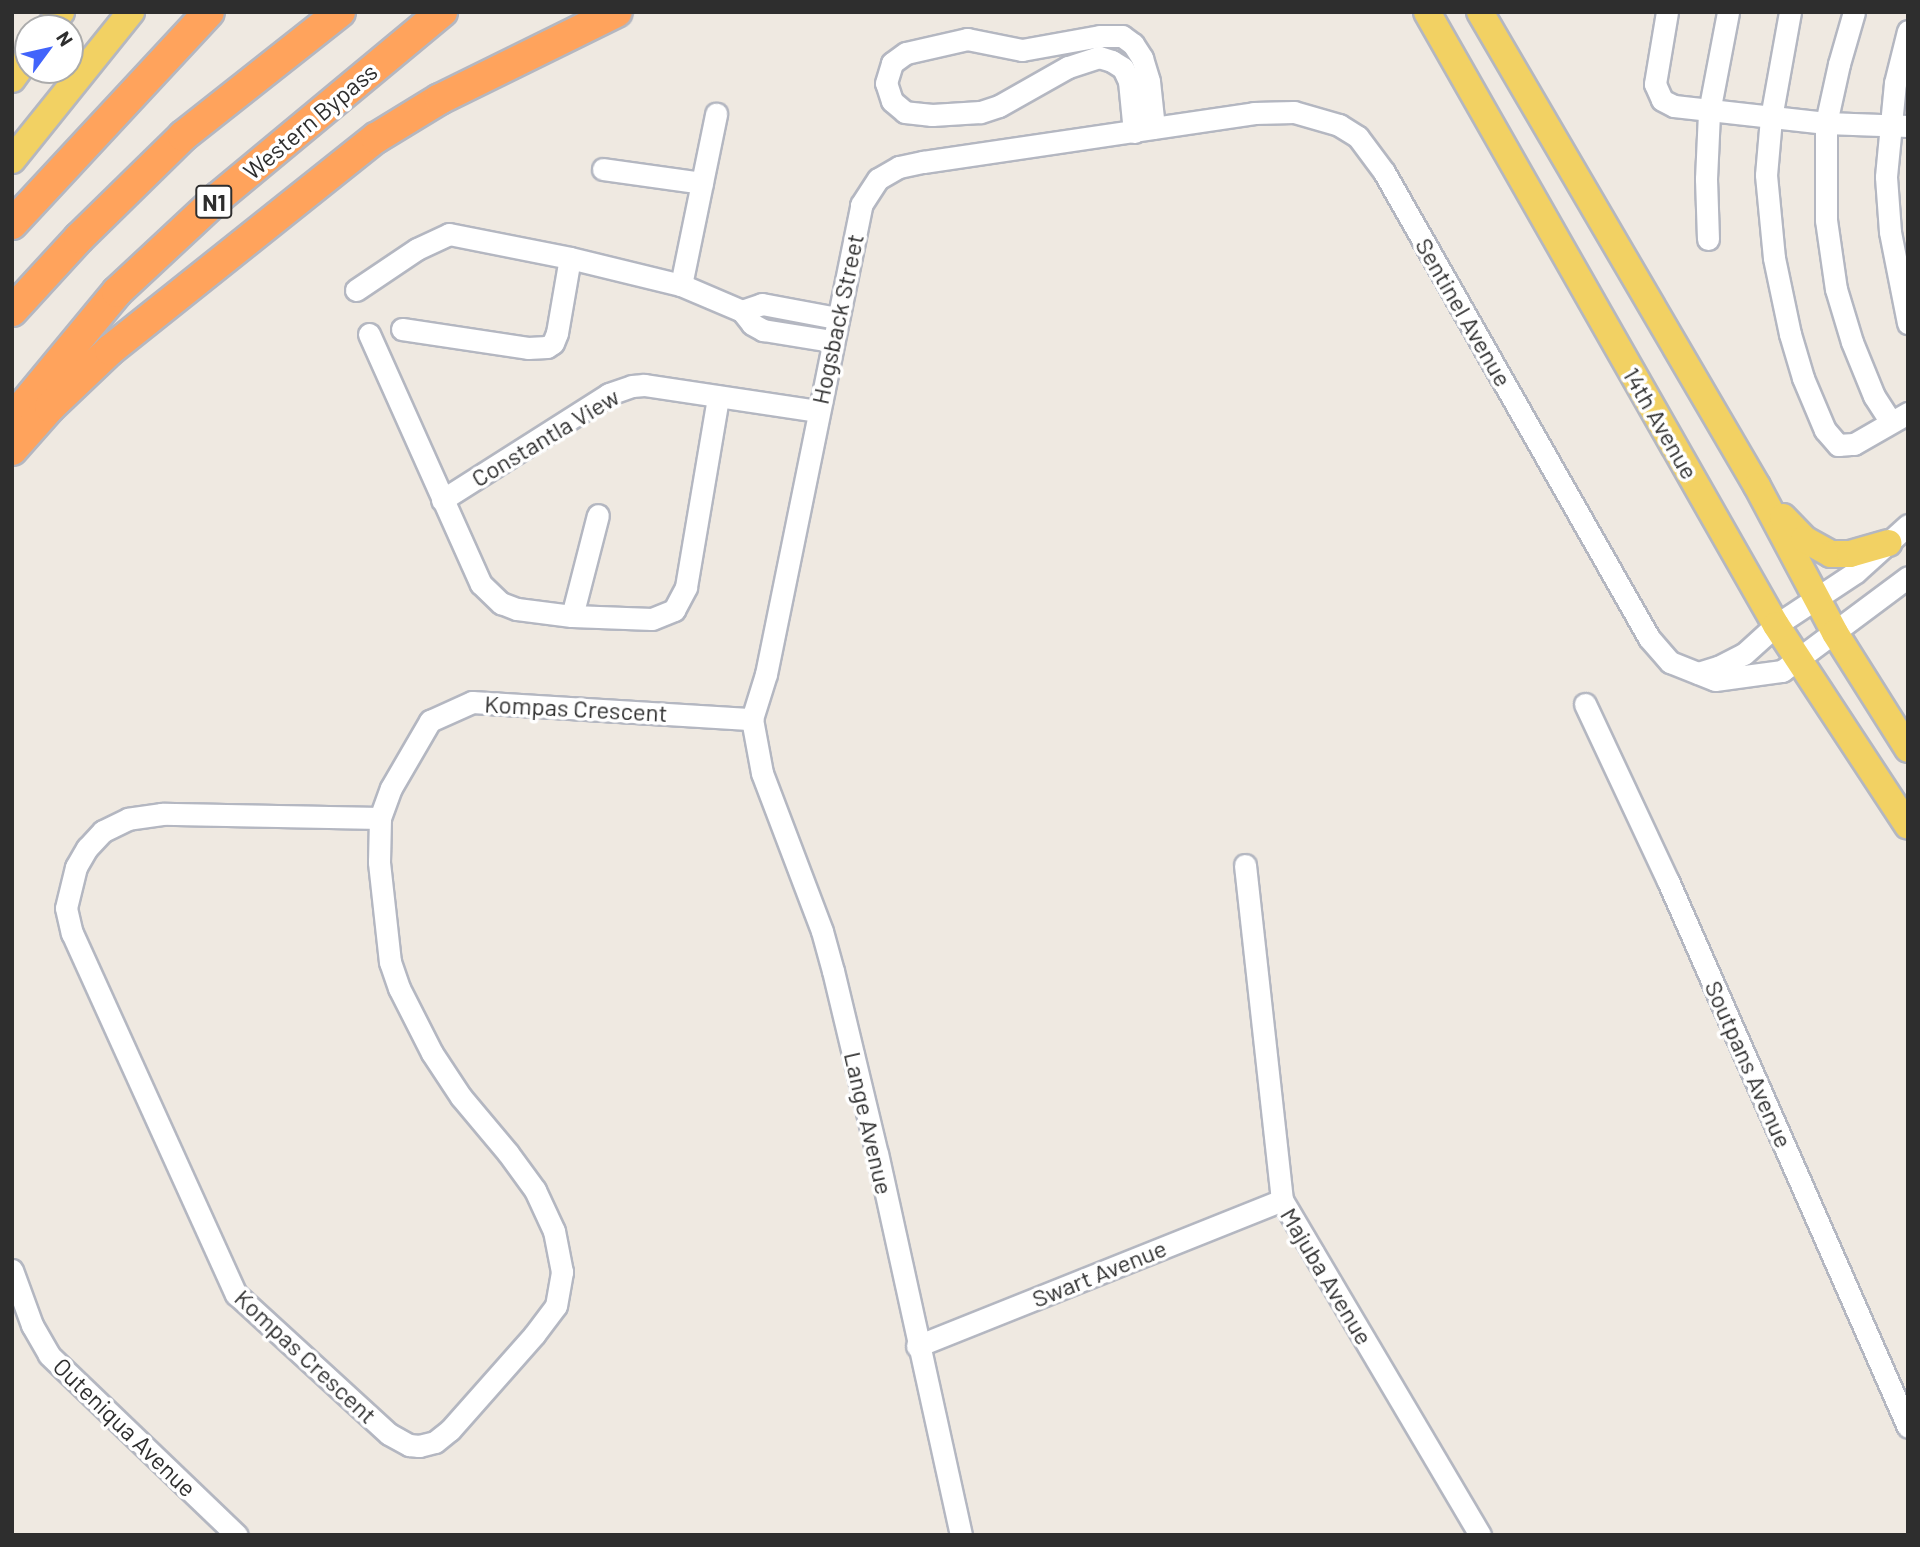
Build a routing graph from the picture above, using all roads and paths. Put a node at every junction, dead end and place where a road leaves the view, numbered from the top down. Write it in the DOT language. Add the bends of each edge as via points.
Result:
graph roads {
  1 [pos="131,12"];
  2 [pos="209,12"];
  3 [pos="340,12"];
  4 [pos="442,12"];
  5 [pos="617,12"];
  6 [pos="1427,12"];
  7 [pos="1480,12"];
  8 [pos="1667,12"];
  9 [pos="1728,12"];
  10 [pos="1790,12"];
  11 [pos="1854,12"];
  12 [pos="1908,31"];
  13 [pos="1709,112"];
  14 [pos="716,114"];
  15 [pos="1771,118"];
  16 [pos="1826,123"];
  17 [pos="1898,125"];
  18 [pos="1144,130"];
  19 [pos="12,160"];
  20 [pos="603,169"];
  21 [pos="702,183"];
  22 [pos="12,224"];
  23 [pos="1708,239"];
  24 [pos="570,258"];
  25 [pos="681,285"];
  26 [pos="356,290"];
  27 [pos="12,311"];
  28 [pos="742,311"];
  29 [pos="836,318"];
  30 [pos="1908,323"];
  31 [pos="402,329"];
  32 [pos="369,334"];
  33 [pos="832,341"];
  34 [pos="718,397"];
  35 [pos="818,411"];
  36 [pos="1899,417"];
  37 [pos="12,419"];
  38 [pos="12,450"];
  39 [pos="1757,486"];
  40 [pos="442,500"];
  41 [pos="598,515"];
  42 [pos="1908,525"];
  43 [pos="1888,543"];
  44 [pos="1908,576"];
  45 [pos="1815,596"];
  46 [pos="572,616"];
  47 [pos="1776,625"];
  48 [pos="1835,633"];
  49 [pos="1797,660"];
  50 [pos="1696,673"];
  51 [pos="1585,704"];
  52 [pos="752,719"];
  53 [pos="1908,749"];
  54 [pos="380,818"];
  55 [pos="1908,826"];
  56 [pos="1245,864"];
  57 [pos="1282,1200"];
  58 [pos="12,1270"];
  59 [pos="917,1346"];
  60 [pos="1908,1427"];
  61 [pos="237,1535"];
  62 [pos="961,1535"];
  63 [pos="1480,1535"];
  1 -- 19 [label="main road"];
  2 -- 22 [label="highway"];
  3 -- 27 [label="highway" via="183,136"];
  4 -- 37 [label="highway, Western Bypass / N1" via="219,197 117,292"];
  5 -- 38 [label="highway" via="440,99 376,138 110,350"];
  6 -- 47 [label="main road, 14th Avenue"];
  7 -- 39 [label="main road, 14th Avenue"];
  8 -- 13 [label="street" via="1656,69 1657,92 1674,106"];
  9 -- 13 [label="street"];
  10 -- 15 [label="street"];
  11 -- 16 [label="street"];
  12 -- 17 [label="street"];
  13 -- 15 [label="street"];
  13 -- 23 [label="street"];
  14 -- 21 [label="street"];
  15 -- 16 [label="street"];
  15 -- 36 [label="street" via="1766,175 1774,258 1803,378 1825,430 1838,445 1854,444"];
  16 -- 17 [label="street"];
  16 -- 36 [label="street" via="1826,220 1836,289 1874,396"];
  17 -- 30 [label="street" via="1886,177 1890,232"];
  18 -- 18 [label="street" via="1123,68 1099,57 1068,67 980,112 905,112 892,101 886,83 891,63 906,52 967,39 1022,50 1122,36 1142,58 1149,81"];
  18 -- 29 [label="street, Hogsback Street" via="923,162 887,172 861,205"];
  18 -- 50 [label="street, Sentinel Avenue" via="1254,113 1294,113 1339,125 1358,137 1384,172 1649,638 1670,662"];
  20 -- 21 [label="street"];
  21 -- 25 [label="street"];
  24 -- 25 [label="street"];
  24 -- 26 [label="street" via="449,234 417,248"];
  24 -- 31 [label="street" via="557,333 547,347"];
  25 -- 28 [label="street"];
  28 -- 29 [label="street" via="762,304"];
  28 -- 33 [label="street" via="763,330"];
  29 -- 33 [label="street, Hogsback Street"];
  32 -- 40 [label="street"];
  33 -- 35 [label="street, Hogsback Street"];
  34 -- 35 [label="street, Constantla View"];
  34 -- 40 [label="street, Constantla View" via="644,385 622,388"];
  34 -- 46 [label="street" via="686,587 674,610 652,619"];
  35 -- 52 [label="street, Hogsback Street" via="766,674"];
  39 -- 43 [label="main road" via="1804,539 1820,550 1850,554"];
  39 -- 45 [label="main road, 14th Avenue"];
  40 -- 46 [label="street" via="481,584 496,598 517,609"];
  41 -- 46 [label="street"];
  42 -- 43 [label="street"];
  43 -- 45 [label="street" via="1856,572"];
  44 -- 48 [label="street, Sentinel Avenue"];
  45 -- 47 [label="street"];
  45 -- 48 [label="main road, 14th Avenue"];
  47 -- 49 [label="main road, 14th Avenue"];
  47 -- 50 [label="street" via="1744,654"];
  48 -- 49 [label="street, Sentinel Avenue"];
  48 -- 53 [label="main road, 14th Avenue"];
  49 -- 50 [label="street, Sentinel Avenue" via="1782,671 1723,680"];
  49 -- 55 [label="main road, 14th Avenue"];
  51 -- 60 [label="street, Soutpans Avenue" via="1668,881"];
  52 -- 54 [label="street, Kompas Crescent" via="472,702 430,720 391,788"];
  52 -- 59 [label="street, Lange Avenue" via="762,774 833,971"];
  54 -- 54 [label="street, Kompas Crescent" via="382,902 390,962 399,988 461,1097 534,1190 554,1231 562,1272 556,1306 534,1335 450,1430 435,1442 419,1446 389,1434 236,1294 72,933 66,908 76,867 87,848 103,831 128,819 162,814"];
  56 -- 57 [label="street, Majuba Avenue"];
  57 -- 59 [label="street, Swart Avenue"];
  57 -- 63 [label="street, Majuba Avenue"];
  58 -- 61 [label="street, Outeniqua Avenue" via="32,1325 49,1355 91,1403"];
  59 -- 62 [label="street, Lange Avenue"];
}
